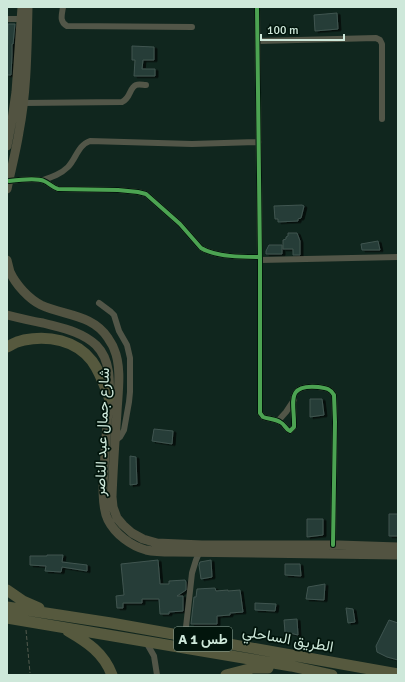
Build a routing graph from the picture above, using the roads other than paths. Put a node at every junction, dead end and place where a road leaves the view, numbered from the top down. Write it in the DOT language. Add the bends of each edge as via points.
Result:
graph roads {
  1 [pos="22,7"];
  2 [pos="28,7"];
  3 [pos="63,7"];
  4 [pos="257,7"];
  5 [pos="7,19"];
  6 [pos="20,19"];
  7 [pos="192,27"];
  8 [pos="258,41"];
  9 [pos="146,84"];
  10 [pos="23,103"];
  11 [pos="382,119"];
  12 [pos="259,142"];
  13 [pos="7,146"];
  14 [pos="43,180"];
  15 [pos="8,185"];
  16 [pos="398,257"];
  17 [pos="260,258"];
  18 [pos="7,260"];
  19 [pos="99,303"];
  20 [pos="7,315"];
  21 [pos="7,347"];
  22 [pos="109,397"];
  23 [pos="294,400"];
  24 [pos="278,421"];
  25 [pos="115,441"];
  26 [pos="333,545"];
  27 [pos="398,547"];
  28 [pos="201,549"];
  29 [pos="398,555"];
  30 [pos="7,590"];
  31 [pos="7,607"];
  32 [pos="56,614"];
  33 [pos="7,618"];
  34 [pos="62,627"];
  35 [pos="185,636"];
  36 [pos="146,642"];
  37 [pos="291,666"];
  38 [pos="264,671"];
  39 [pos="398,674"];
  40 [pos="112,675"];
  41 [pos="157,675"];
  42 [pos="226,675"];
  43 [pos="332,675"];
  1 -- 6 [label="main road"];
  2 -- 10 [label="main road"];
  3 -- 7 [label="street" via="61,20 67,26"];
  4 -- 8 [label="street"];
  5 -- 6 [label="street"];
  6 -- 13 [label="main road" via="16,92"];
  8 -- 11 [label="street" via="376,38 380,40"];
  8 -- 12 [label="street"];
  9 -- 10 [label="street" via="132,88 127,99 120,103"];
  10 -- 15 [label="main road"];
  12 -- 14 [label="street" via="192,144 90,141 82,144 66,169"];
  12 -- 17 [label="street"];
  14 -- 15 [label="street"];
  14 -- 17 [label="street" via="58,189 118,190 146,194 180,224 201,248 222,254"];
  16 -- 17 [label="street"];
  17 -- 24 [label="street" via="260,413 263,417"];
  18 -- 25 [label="main road, شارع جمال عبد الناصر" via="14,280 32,299 90,322 105,334 114,348 118,363"];
  19 -- 25 [label="street" via="114,315 130,358 130,392 124,430"];
  20 -- 22 [label="main road, شارع جمال عبد الناصر" via="67,329 94,343 101,350 108,367"];
  21 -- 22 [label="highway" via="33,338 66,342 91,359"];
  22 -- 28 [label="main road, شارع جمال عبد الناصر" via="104,478 105,511 108,520 124,538 146,550 173,552"];
  23 -- 24 [label="street"];
  23 -- 24 [label="street" via="293,429 288,431"];
  23 -- 26 [label="street" via="296,391 306,387 327,388 334,395"];
  25 -- 28 [label="main road, شارع جمال عبد الناصر" via="112,497 117,518 132,533 143,539"];
  26 -- 27 [label="main road, شارع جمال عبد الناصر"];
  26 -- 28 [label="main road, شارع جمال عبد الناصر"];
  28 -- 29 [label="main road, شارع جمال عبد الناصر"];
  28 -- 35 [label="street" via="192,573"];
  30 -- 32 [label="highway" via="23,601"];
  31 -- 32 [label="highway, الطريق الساحلي / A 1 طس"];
  32 -- 35 [label="highway, الطريق الساحلي / A 1 طس"];
  33 -- 34 [label="highway, الطريق الساحلي"];
  34 -- 36 [label="highway, الطريق الساحلي"];
  34 -- 40 [label="highway" via="94,648"];
  35 -- 39 [label="highway, الطريق الساحلي / A 1 طس"];
  36 -- 37 [label="highway, الطريق الساحلي"];
  36 -- 41 [label="street" via="154,656"];
  37 -- 38 [label="highway"];
  37 -- 43 [label="highway, الطريق الساحلي"];
  38 -- 42 [label="highway" via="254,668"];
}
